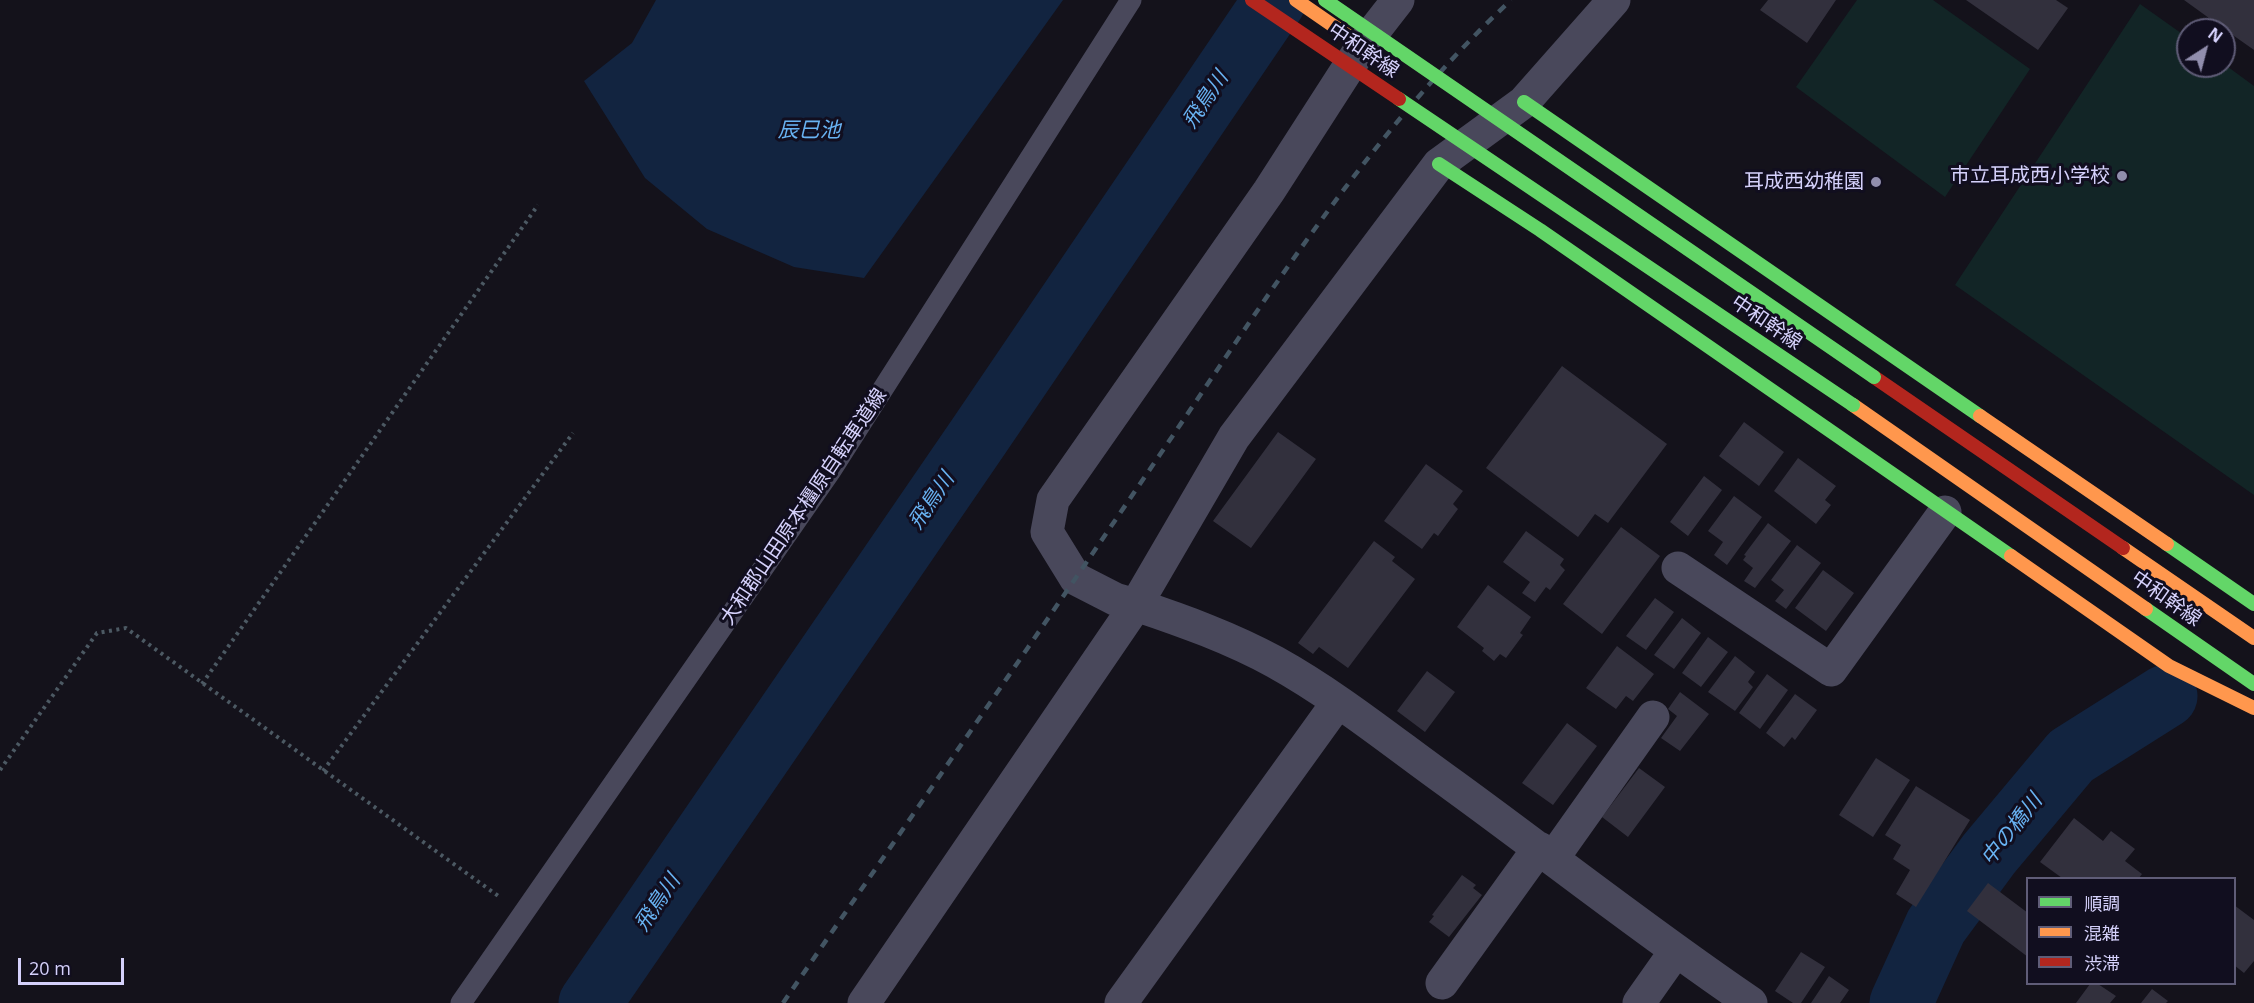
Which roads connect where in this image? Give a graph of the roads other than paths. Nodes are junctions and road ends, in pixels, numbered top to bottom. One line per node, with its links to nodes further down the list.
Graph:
1 (1131, 0): 22 (lane, 大和郡山田原本橿原自転車道線)
2 (1252, 0): 15 (main road, 中和幹線, bridge)
3 (1296, 0): 7 (main road)
4 (1325, 0): 14 (main road, 中和幹線, bridge)
5 (1398, 0): 7 (street)
6 (1614, 0): 8 (street)
7 (1363, 45): 13 (street)
8 (1524, 102): 9 (street); 12 (main road)
9 (1438, 164): 10 (main road); 13 (street)
10 (1945, 512): 11 (street); 17 (main road)
11 (1678, 568)
12 (2254, 604)
13 (1136, 605): 16 (street); 23 (street)
14 (2254, 638)
15 (2254, 684)
16 (1338, 702): 19 (street); 24 (street)
17 (2254, 708)
18 (1653, 717): 19 (street)
19 (1546, 853): 20 (street); 21 (street)
20 (1675, 952): 25 (street); 26 (street)
21 (1442, 983)
22 (461, 1003)
23 (864, 1003)
24 (1121, 1003)
25 (1639, 1003)
26 (1751, 1003)

